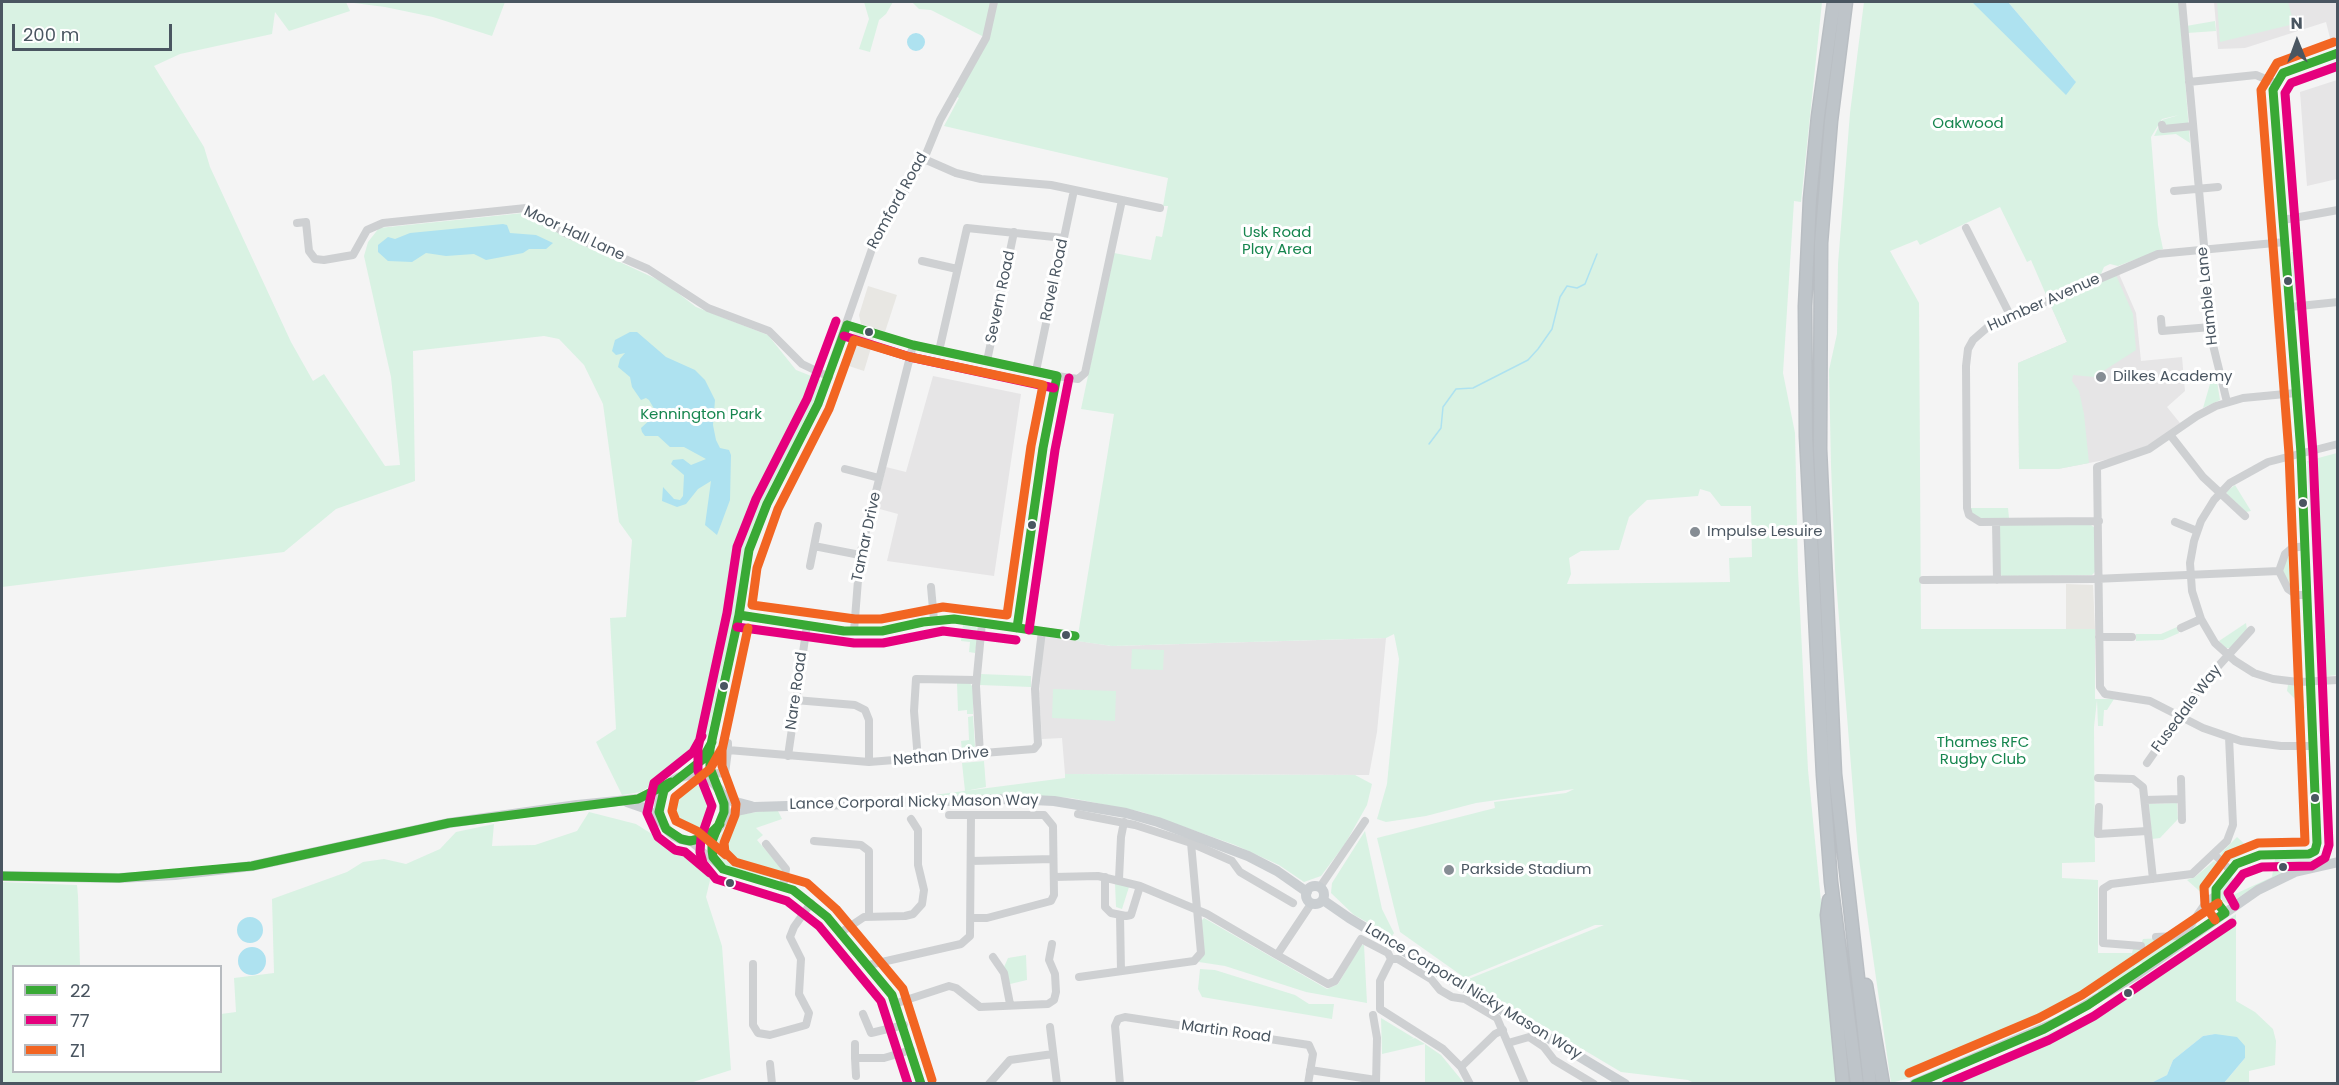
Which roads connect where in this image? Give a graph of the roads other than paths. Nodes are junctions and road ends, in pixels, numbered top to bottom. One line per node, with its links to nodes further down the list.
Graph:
1 (994, 2): 10 (street, Romford Road)
2 (1834, 2): 128 (highway)
3 (1846, 2): 78 (highway)
4 (2182, 2): 6 (street, Hamble Lane)
5 (2337, 53): 7 (street)
6 (2189, 82): 7 (street); 8 (street, Hamble Lane)
7 (2275, 82): 18 (street)
8 (2193, 126): 9 (street); 12 (street, Hamble Lane)
9 (2163, 129)
10 (924, 159): 13 (street); 31 (street, Romford Road)
11 (2218, 186): 12 (street)
12 (2198, 189): 14 (street); 24 (street, Hamble Lane)
13 (1074, 190): 15 (street); 22 (street, Ravel Road)
14 (2174, 190)
15 (1122, 200): 16 (street); 37 (street)
16 (1160, 208)
17 (2337, 210): 18 (street)
18 (2283, 220): 23 (street)
19 (297, 223): 38 (street, Moor Hall Lane)
20 (1966, 228): 29 (street)
21 (1014, 232): 22 (street); 26 (street); 35 (street, Severn Road)
22 (1064, 238): 36 (street, Ravel Road)
23 (2285, 242): 24 (street, Humber Avenue); 28 (street)
24 (2204, 249): 29 (street, Humber Avenue); 32 (street, Hamble Lane)
25 (922, 261): 26 (street)
26 (957, 269): 34 (street)
27 (2337, 302): 28 (street)
28 (2290, 307): 39 (street)
29 (2011, 317): 49 (street, Humber Avenue)
30 (2161, 319): 32 (street)
31 (847, 325): 33 (street); 38 (street, Romford Road)
32 (2211, 327): 40 (street, Hamble Lane)
33 (913, 345): 34 (street); 45 (street, Tamar Drive)
34 (939, 351): 35 (street)
35 (987, 362): 36 (street)
36 (1035, 371): 37 (street)
37 (1057, 376): 69 (street)
38 (829, 377): 64 (street, Romford Road)
39 (2296, 393): 40 (street); 43 (street)
40 (2227, 402): 41 (street)
41 (2171, 436): 46 (street); 48 (street)
42 (2337, 444): 43 (street)
43 (2301, 453): 46 (street); 54 (street)
44 (845, 469): 45 (street, Tamar Drive)
45 (879, 478): 55 (street, Tamar Drive)
46 (2220, 493): 47 (street); 52 (street)
47 (2245, 516)
48 (2099, 521): 49 (street, Humber Avenue); 59 (street)
49 (1996, 522): 61 (street)
50 (2175, 522): 52 (street)
51 (818, 526): 53 (street)
52 (2197, 531): 58 (street)
53 (814, 546): 55 (street); 56 (street)
54 (2305, 546): 57 (street); 63 (street)
55 (860, 555): 72 (street, Tamar Drive)
56 (810, 566)
57 (2279, 572): 58 (street); 63 (street)
58 (2190, 575): 59 (street); 65 (street)
59 (2098, 579): 61 (street); 76 (street)
60 (1923, 580): 61 (street)
61 (1997, 580)
62 (931, 587): 66 (street)
63 (2307, 595): 81 (street)
64 (739, 615): 68 (street); 86 (street, Romford Road)
65 (2201, 619): 70 (street); 77 (street)
66 (934, 620): 67 (street); 72 (street)
67 (982, 623): 69 (street); 79 (street)
68 (807, 625): 72 (street); 82 (street, Nare Road)
69 (1017, 628): 73 (street)
70 (2181, 628)
71 (2251, 630): 77 (street, Fusedale Way)
72 (854, 631)
73 (1041, 632): 74 (street); 87 (street, Nethan Drive)
74 (1075, 636)
75 (2132, 637): 76 (street)
76 (2099, 638): 83 (street)
77 (2227, 655): 81 (street); 83 (street, Fusedale Way)
78 (1830, 674): 159 (highway); 188 (highway)
79 (976, 680): 87 (street); 89 (street)
80 (2337, 680): 81 (street)
81 (2310, 682): 85 (street)
82 (795, 700): 88 (street, Nare Road); 90 (street)
83 (2180, 716): 84 (street); 91 (street, Fusedale Way)
84 (2229, 737): 85 (street); 117 (street)
85 (2313, 746): 122 (street)
86 (710, 748): 92 (street); 95 (street, Romford Road)
87 (980, 754): 89 (street, Nethan Drive)
88 (788, 756): 90 (street, Nethan Drive); 95 (street, Nethan Drive)
89 (918, 760): 90 (street, Nethan Drive)
90 (869, 762)
91 (2147, 763)
92 (681, 777): 95 (main road); 96 (main road)
93 (2097, 778): 97 (street)
94 (2181, 779): 98 (street)
95 (717, 783): 100 (main road, Lance Corporal Nicky Mason Way); 106 (main road)
96 (668, 785): 99 (main road); 110 (main road)
97 (2145, 800): 98 (street); 112 (street)
98 (2181, 800): 107 (street)
99 (624, 801): 110 (main road); 123 (main road)
100 (754, 807): 106 (main road, Lance Corporal Nicky Mason Way); 132 (main road, Lance Corporal Nicky Mason Way)
101 (2099, 807): 112 (street)
102 (1078, 814): 109 (street)
103 (948, 815): 104 (street)
104 (971, 815): 119 (street); 120 (street)
105 (911, 819): 141 (street)
106 (723, 820): 111 (main road)
107 (2182, 820)
108 (1365, 821): 131 (street)
109 (1124, 822): 115 (street); 126 (street)
110 (662, 823): 113 (main road)
111 (716, 831): 113 (main road); 118 (street)
112 (2147, 831): 127 (street)
113 (690, 841): 118 (street)
114 (814, 841): 141 (street)
115 (1191, 843): 136 (street); 138 (street)
116 (766, 844): 130 (street)
117 (2214, 854): 122 (street); 127 (street)
118 (713, 858): 130 (street)
119 (1053, 860): 120 (street); 124 (street)
120 (971, 861): 142 (street)
121 (2337, 862): 139 (main road)
122 (2230, 870): 133 (street)
123 (2, 876)
124 (1054, 877): 125 (street); 142 (street)
125 (1105, 877): 126 (street); 140 (street)
126 (1119, 879): 129 (street)
127 (2154, 879): 146 (street)
128 (1832, 882): 150 (highway); 183 (highway)
129 (1140, 886): 138 (street); 140 (street)
130 (783, 887): 135 (street)
131 (1320, 887): 132 (main road); 134 (main road)
132 (1307, 891): 137 (main road)
133 (2215, 896): 139 (street); 144 (street)
134 (1323, 900): 137 (main road); 182 (main road, Lance Corporal Nicky Mason Way)
135 (811, 903): 143 (street); 151 (street)
136 (1293, 903)
137 (1311, 904): 147 (street)
138 (1196, 909): 147 (street); 153 (street)
139 (2225, 913): 189 (main road)
140 (1120, 915): 153 (street)
141 (869, 916): 143 (street)
142 (971, 918): 152 (street)
143 (840, 933): 152 (street)
144 (2156, 938)
145 (1052, 944): 156 (street)
146 (2141, 946)
147 (1277, 955): 149 (street)
148 (993, 957): 156 (street)
149 (1391, 958): 162 (street); 169 (street)
150 (1841, 960): 184 (highway); 185 (highway)
151 (753, 964)
152 (868, 965): 155 (street)
153 (1121, 971): 154 (street)
154 (1079, 977)
155 (897, 1003): 156 (street); 160 (street)
156 (1010, 1004)
157 (863, 1014): 160 (street)
158 (1372, 1015): 173 (street)
159 (1863, 1023): 186 (highway); 187 (highway)
160 (904, 1025): 165 (street)
161 (1050, 1028): 166 (street)
162 (1503, 1030): 163 (street); 169 (street)
163 (1508, 1043): 180 (street); 181 (street)
164 (855, 1044): 167 (street)
165 (910, 1050): 167 (street); 175 (street)
166 (1053, 1054): 172 (street); 176 (street)
167 (855, 1058): 171 (street)
168 (770, 1064): 174 (street)
169 (1461, 1067): 179 (street)
170 (1310, 1070): 173 (street); 177 (street, Martin Road); 178 (street)
171 (855, 1076)
172 (993, 1082)
173 (1376, 1082)
174 (772, 1083)
175 (921, 1083)
176 (1057, 1083)
177 (1120, 1083)
178 (1308, 1083)
179 (1470, 1083)
180 (1525, 1083)
181 (1594, 1083)
182 (1624, 1083)
183 (1844, 1083)
184 (1849, 1083)
185 (1857, 1083)
186 (1870, 1083)
187 (1878, 1083)
188 (1883, 1083)
189 (1914, 1083)

